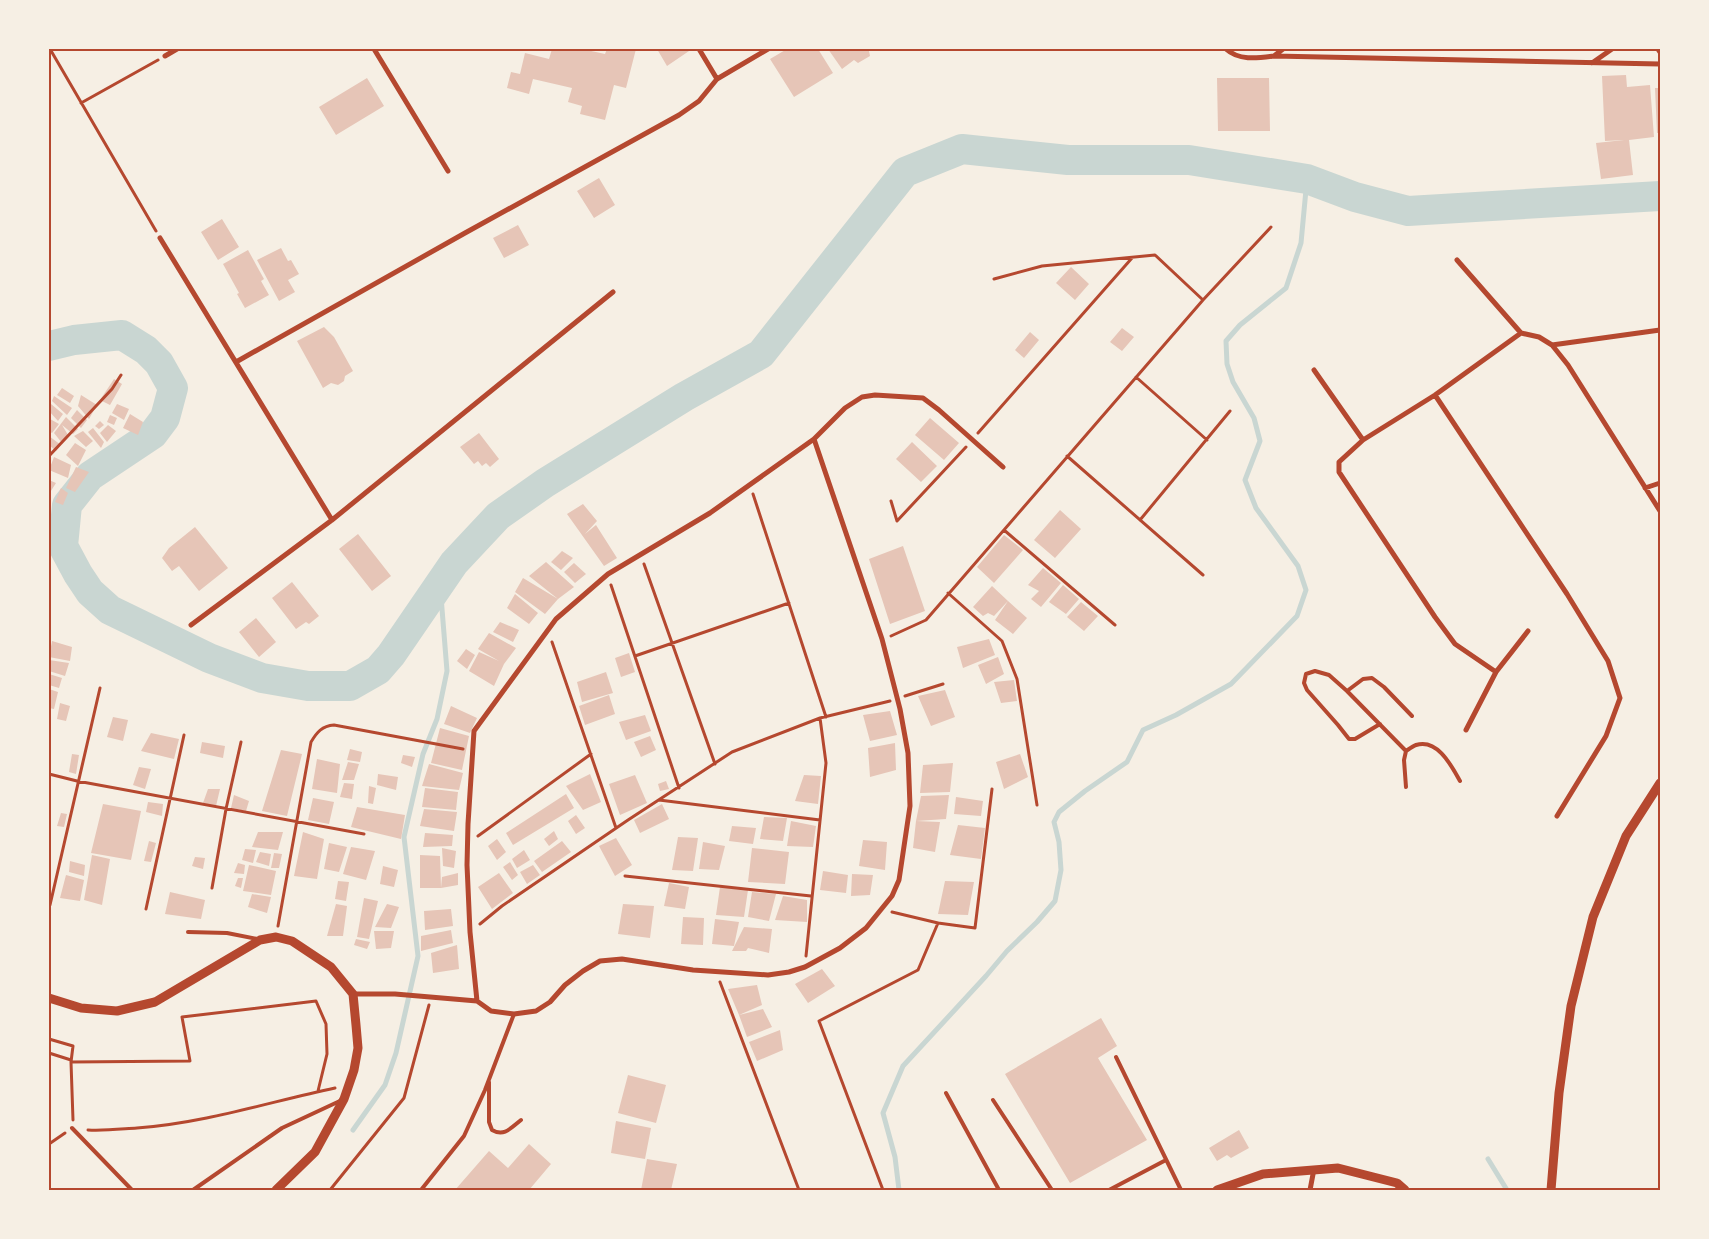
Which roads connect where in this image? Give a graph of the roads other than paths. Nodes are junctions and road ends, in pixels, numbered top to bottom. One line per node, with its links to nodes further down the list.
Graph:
1 (176, 49): 10 (street)
2 (374, 49): 15 (street)
3 (699, 49): 14 (street)
4 (768, 49): 14 (street)
5 (1226, 49): 11 (street)
6 (1283, 49): 11 (street)
7 (1612, 49): 12 (street)
8 (1658, 49): 9 (street)
9 (1660, 52)
10 (165, 56)
11 (1274, 56): 12 (street)
12 (1591, 63): 13 (street)
13 (1660, 64)
14 (717, 79): 22 (street)
15 (448, 171)
16 (160, 238): 22 (street)
17 (1457, 260): 20 (street)
18 (613, 292): 31 (street)
19 (1660, 330): 21 (street)
20 (1520, 333): 21 (street); 24 (street)
21 (1552, 345): 29 (street)
22 (236, 362): 31 (street)
23 (1314, 370): 26 (street)
24 (1435, 395): 26 (street); 43 (street)
25 (814, 440): 27 (street); 48 (street); 49 (street)
26 (1362, 440): 34 (street)
27 (1003, 467)
28 (1660, 483): 29 (street)
29 (1645, 488): 30 (street)
30 (1660, 512)
31 (332, 520): 32 (street)
32 (190, 625)
33 (1528, 632): 34 (street)
34 (1496, 672): 38 (street)
35 (1347, 691): 36 (lane); 37 (lane); 37 (lane)
36 (1412, 716)
37 (1380, 724): 39 (lane)
38 (1466, 730)
39 (1406, 751): 40 (lane); 42 (lane)
40 (1460, 781)
41 (1660, 783): 71 (street)
42 (1406, 787)
43 (1557, 816)
44 (188, 932): 45 (lane)
45 (260, 940): 46 (street); 47 (street)
46 (353, 994): 48 (street); 53 (street)
47 (49, 998)
48 (478, 1001): 49 (street)
49 (514, 1014): 51 (lane)
50 (1116, 1057): 57 (lane)
51 (489, 1080): 55 (lane); 63 (lane)
52 (946, 1093): 64 (lane)
53 (344, 1099): 61 (lane); 62 (street)
54 (993, 1100): 65 (lane)
55 (521, 1120)
56 (72, 1128): 60 (lane)
57 (1166, 1160): 66 (lane); 67 (lane)
58 (1314, 1169): 59 (street); 68 (street); 69 (street)
59 (1396, 1187): 70 (street)
60 (132, 1190)
61 (193, 1190)
62 (276, 1190)
63 (420, 1190)
64 (999, 1190)
65 (1052, 1190)
66 (1109, 1190)
67 (1181, 1190)
68 (1219, 1190)
69 (1310, 1190)
70 (1406, 1190)
71 (1551, 1190)

